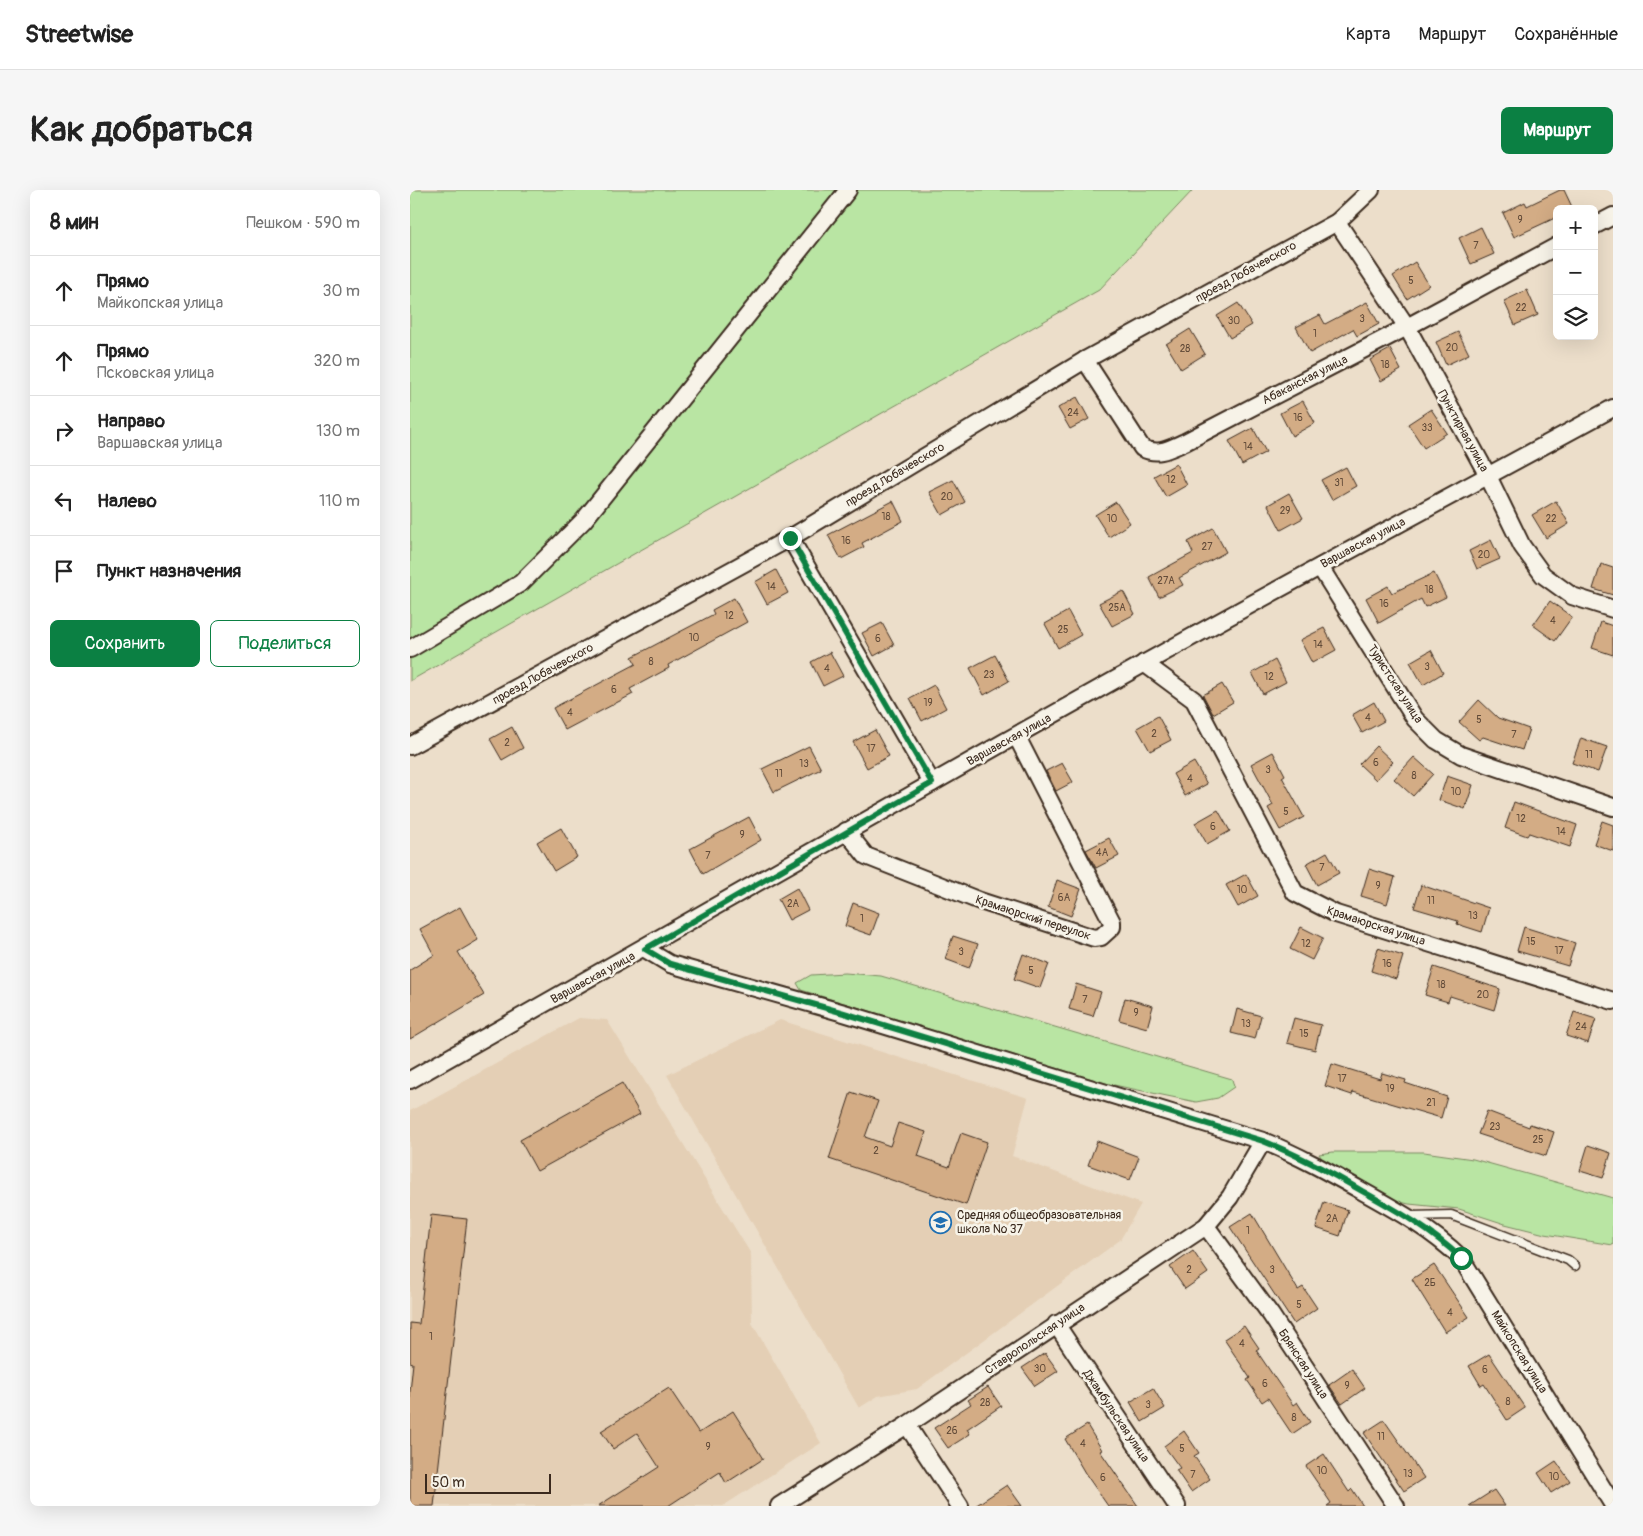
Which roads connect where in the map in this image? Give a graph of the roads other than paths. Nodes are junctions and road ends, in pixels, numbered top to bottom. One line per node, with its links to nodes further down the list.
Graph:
1 (848, 190): 14 (street)
2 (1372, 190): 4 (street, проезд Лобачевского)
3 (1613, 216): 5 (street)
4 (1337, 222): 7 (street, Пунктирная улица); 8 (street, проезд Лобачевского)
5 (1598, 224)
6 (1553, 248): 7 (street, Абаканская улица)
7 (1407, 327): 8 (street, Абаканская улица); 10 (street, Пунктирная улица)
8 (1085, 360): 11 (street, проезд Лобачевского)
9 (1613, 408): 10 (street, Варшавская улица)
10 (1488, 476): 12 (street, Варшавская улица); 13 (street, Пунктирная улица)
11 (790, 538): 17 (street, проезд Лобачевского); 18 (street)
12 (1320, 566): 15 (street, Варшавская улица); 19 (street, Туристская улица)
13 (1613, 609)
14 (410, 649)
15 (1144, 663): 16 (street, Варшавская улица); 22 (street, Крамаюрская улица)
16 (1017, 737): 18 (street, Варшавская улица); 20 (street, Крамаюрский переулок)
17 (410, 746)
18 (932, 783): 20 (street, Варшавская улица)
19 (1613, 807)
20 (846, 831): 21 (street, Варшавская улица)
21 (645, 949): 23 (street, Варшавская улица); 24 (street, Майкопская улица)
22 (1613, 1001)
23 (410, 1080)
24 (1263, 1141): 25 (street, Майкопская улица); 26 (street, Ставропольская улица)
25 (1407, 1216): 27 (lane); 30 (street, Майкопская улица)
26 (1206, 1226): 28 (street, Ставропольская улица); 34 (street, Брянская улица)
27 (1575, 1266)
28 (1056, 1324): 29 (street, Ставропольская улица); 33 (street, Джамбульская улица)
29 (907, 1425): 31 (street, Ставропольская улица); 32 (street)
30 (1608, 1501)
31 (779, 1506)
32 (960, 1506)
33 (1177, 1506)
34 (1396, 1506)

